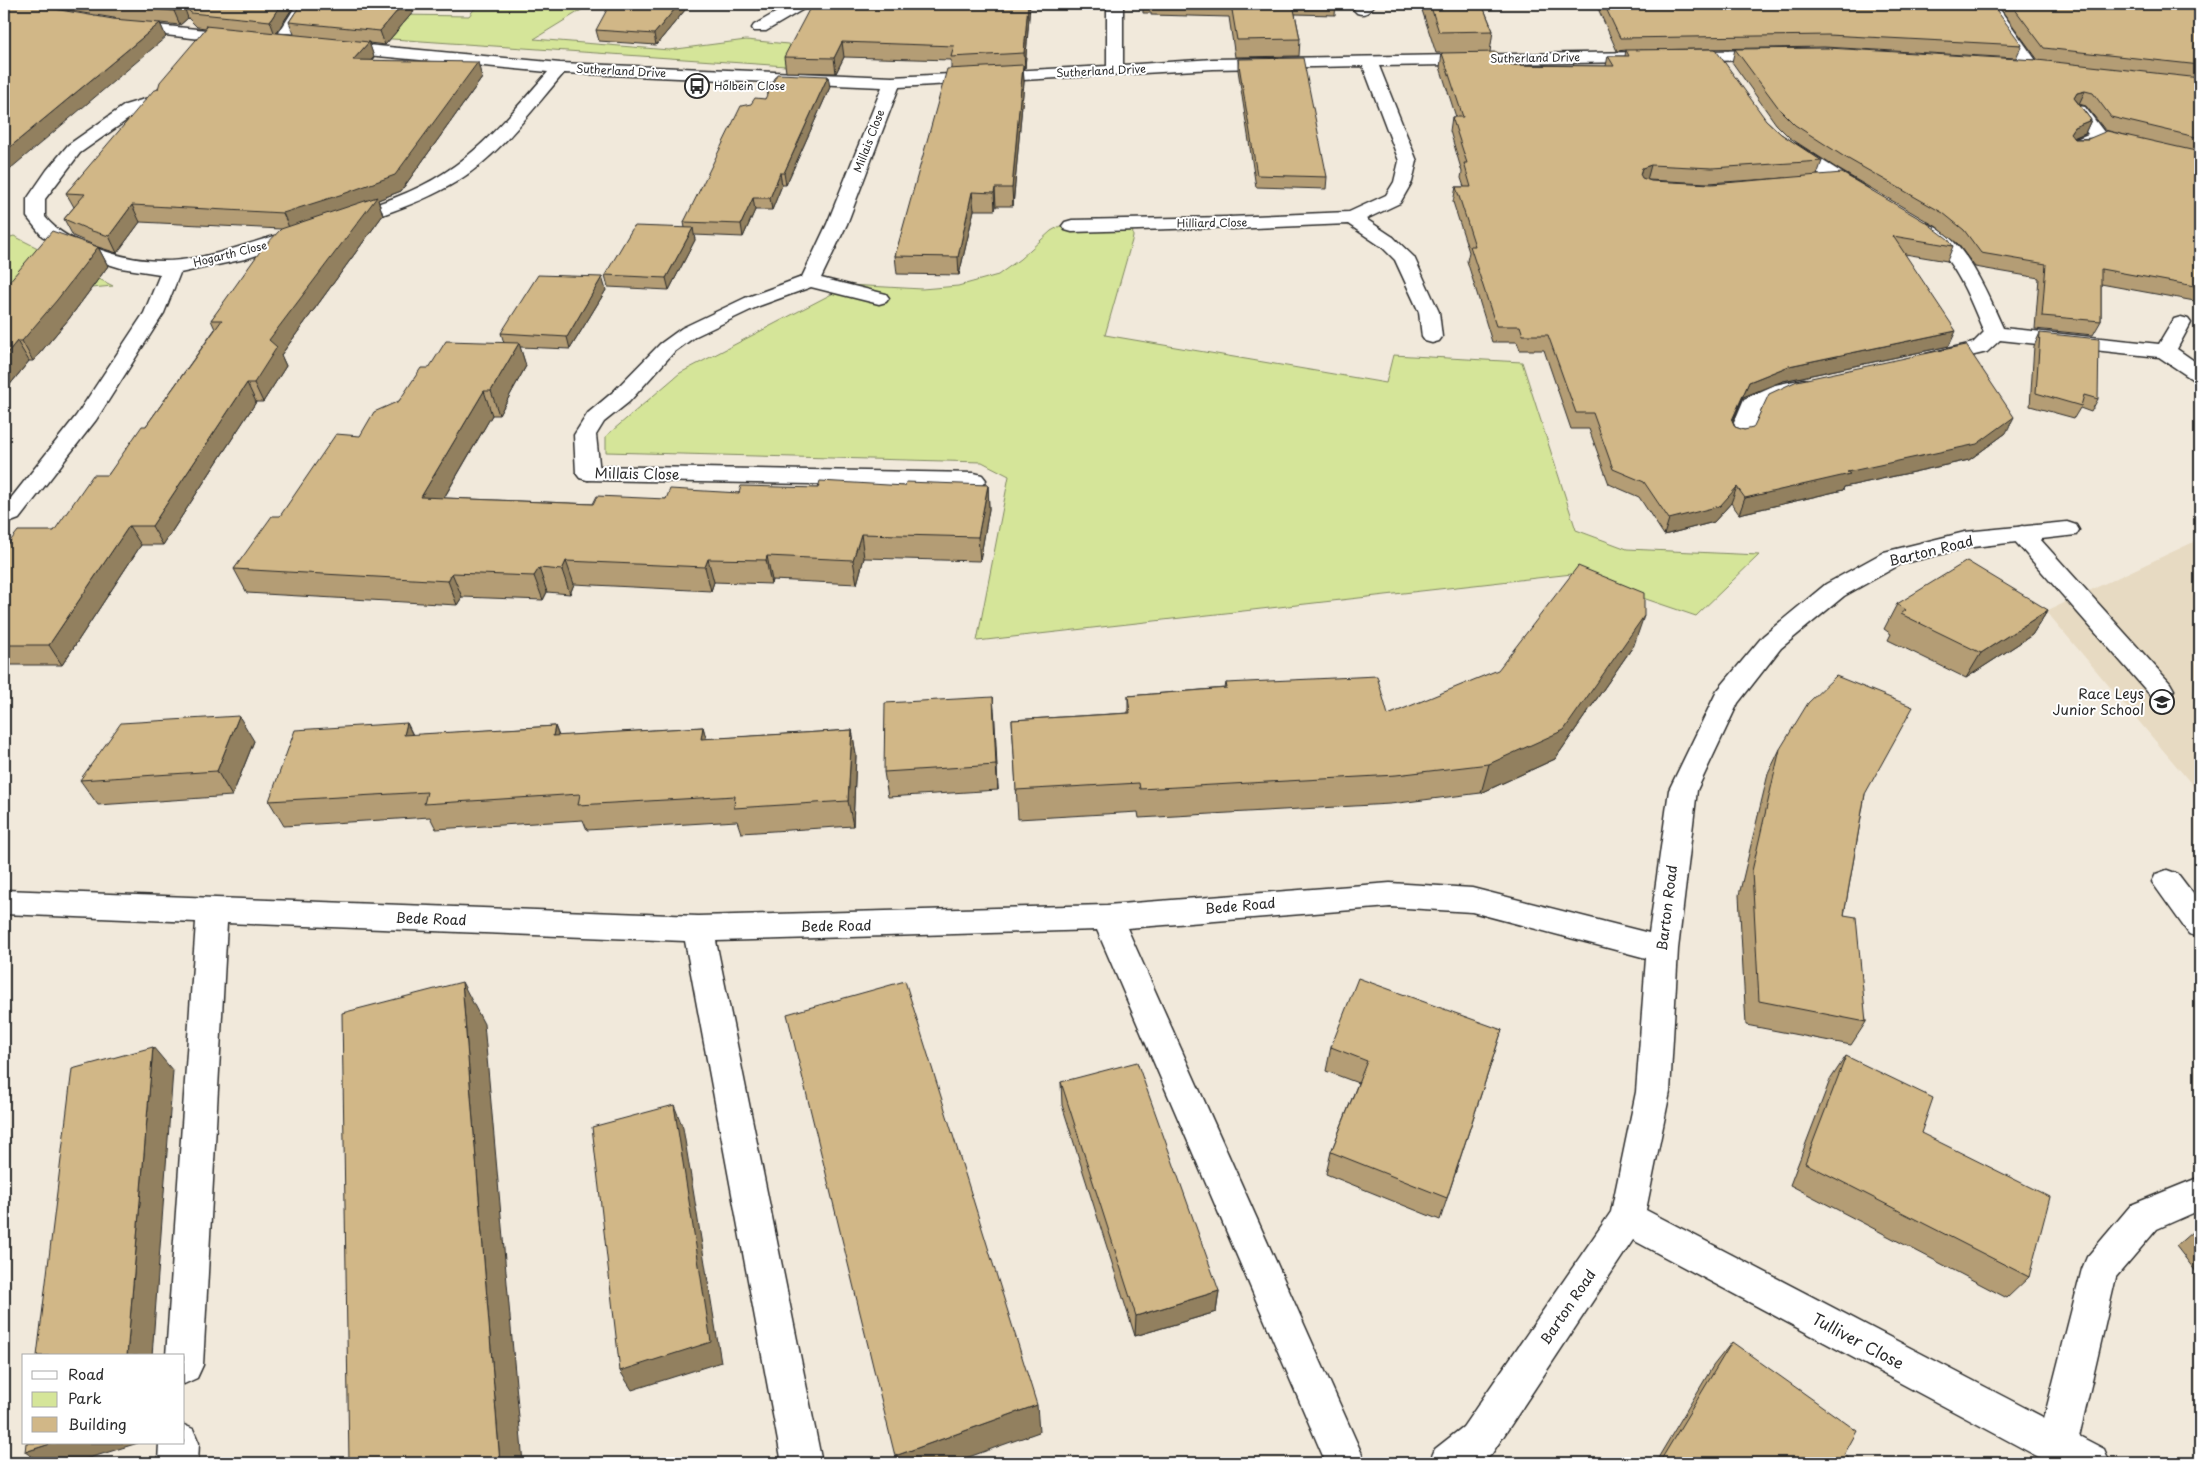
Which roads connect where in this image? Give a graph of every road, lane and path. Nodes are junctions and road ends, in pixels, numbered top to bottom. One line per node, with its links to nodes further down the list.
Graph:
1 (305, 4): 7 (street)
2 (802, 4): 6 (street)
3 (1116, 4): 17 (street)
4 (1988, 4): 14 (street)
5 (110, 24): 7 (street)
6 (760, 28)
7 (281, 42): 8 (street)
8 (300, 44)
9 (319, 46): 15 (street, Sutherland Drive)
10 (1716, 55): 11 (street, Sutherland Drive); 12 (street, Sutherland Drive); 18 (street)
11 (1785, 55)
12 (1370, 61): 17 (street, Sutherland Drive); 29 (street, Hilliard Close)
13 (2012, 65): 14 (street)
14 (2032, 66): 16 (street)
15 (560, 68): 19 (street, Sutherland Drive); 32 (street, Hogarth Close)
16 (2052, 68)
17 (1115, 71): 19 (street, Sutherland Drive)
18 (1732, 77)
19 (892, 82): 33 (street, Millais Close)
20 (158, 100): 32 (street, Hogarth Close)
21 (2080, 111): 23 (street)
22 (1774, 134): 26 (street)
23 (2098, 136): 24 (street); 25 (street)
24 (2116, 140)
25 (2075, 146)
26 (1842, 181): 27 (street); 28 (street)
27 (1813, 183)
28 (1874, 200)
29 (1352, 218): 31 (street, Hilliard Close); 37 (street)
30 (1906, 219): 36 (street)
31 (1072, 226)
32 (172, 268): 44 (street)
33 (810, 281): 34 (street); 43 (street, Millais Close)
34 (879, 298)
35 (2182, 323): 38 (street)
36 (1995, 332): 38 (street); 39 (street)
37 (1432, 337)
38 (2165, 350): 40 (street)
39 (1920, 361)
40 (2200, 374)
41 (1820, 382): 42 (street)
42 (1739, 437)
43 (974, 480)
44 (11, 514)
45 (2067, 530): 46 (street, Barton Road)
46 (2022, 534): 47 (street); 54 (street, Barton Road)
47 (2162, 690)
48 (2167, 882): 52 (street)
49 (4, 902): 50 (street, Bede Road)
50 (212, 911): 53 (street, Bede Road); 57 (street)
51 (1107, 916): 53 (street, Bede Road); 54 (street, Bede Road); 62 (street)
52 (2200, 925)
53 (698, 929): 61 (street)
54 (1662, 949): 56 (street, Barton Road)
55 (2200, 1194): 59 (street)
56 (1627, 1218): 59 (street, Tulliver Close); 63 (street, Barton Road)
57 (185, 1354)
58 (179, 1444): 60 (street)
59 (2057, 1446): 64 (street, Tulliver Close)
60 (178, 1463)
61 (802, 1463)
62 (1346, 1463)
63 (1449, 1463)
64 (2090, 1463)

